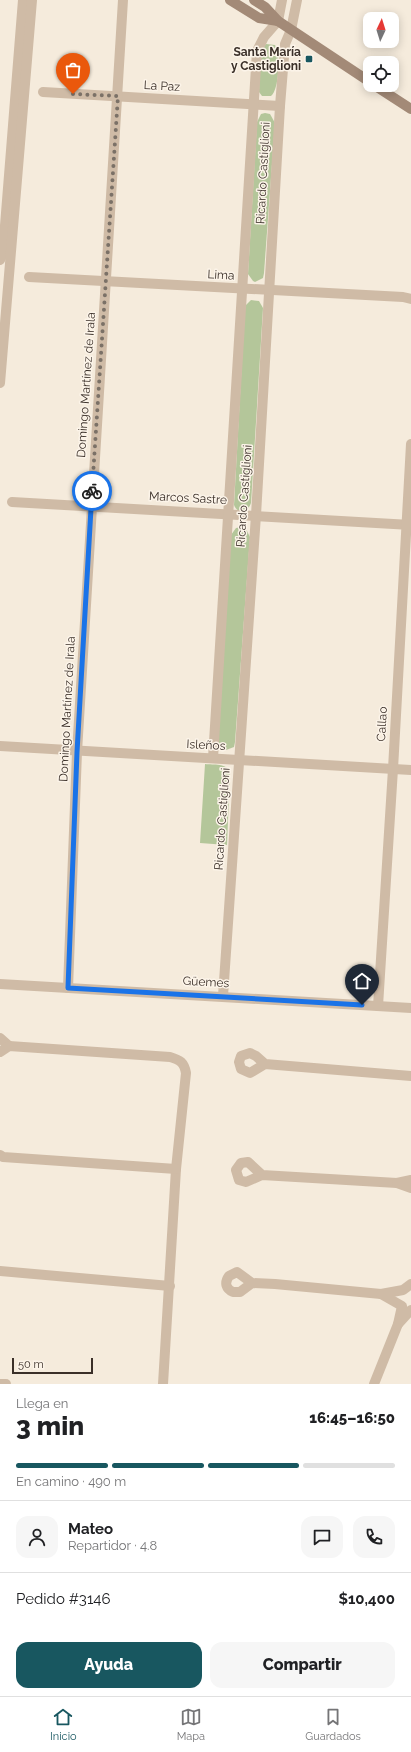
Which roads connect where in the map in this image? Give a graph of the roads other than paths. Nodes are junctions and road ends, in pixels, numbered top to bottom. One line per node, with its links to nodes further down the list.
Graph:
1 (22, 0): 17 (street)
2 (32, 0): 18 (street)
3 (123, 0): 13 (street, Domingo Martínez de Irala)
4 (230, 0): 8 (main road)
5 (254, 0): 8 (main road)
6 (282, 0): 8 (street)
7 (297, 0): 9 (street, Ricardo Castiglioni)
8 (278, 21): 9 (main road); 14 (street, Ricardo Castiglioni)
9 (291, 30): 10 (main road); 15 (street, Ricardo Castiglioni)
10 (363, 77)
11 (43, 92): 13 (street, La Paz)
12 (385, 92): 16 (main road)
13 (118, 96): 14 (street, La Paz); 20 (street, Domingo Martínez de Irala)
14 (254, 104): 15 (street, La Paz); 21 (street, Ricardo Castiglioni)
15 (280, 106): 22 (street, Ricardo Castiglioni)
16 (411, 109)
17 (2, 241): 18 (street)
18 (4, 257): 24 (street)
19 (29, 277): 20 (street, Lima)
20 (105, 282): 21 (street, Lima); 28 (street, Domingo Martínez de Irala)
21 (243, 289): 22 (street, Lima); 29 (street, Ricardo Castiglioni)
22 (270, 290): 23 (street, Lima); 30 (street, Ricardo Castiglioni)
23 (411, 299)
24 (1, 368): 25 (street)
25 (0, 383)
26 (411, 444): 31 (street, Callao)
27 (12, 502): 28 (street, Marcos Sastre)
28 (91, 506): 29 (street, Marcos Sastre); 33 (street, Domingo Martínez de Irala)
29 (227, 513): 30 (street, Marcos Sastre); 34 (street, Ricardo Castiglioni)
30 (256, 515): 31 (street, Marcos Sastre); 35 (street, Ricardo Castiglioni)
31 (409, 524): 36 (street, Callao)
32 (0, 746): 33 (street, Isleños)
33 (77, 752): 34 (street, Isleños); 39 (street, Domingo Martínez de Irala)
34 (213, 758): 35 (street, Isleños)
35 (239, 759): 36 (street, Isleños); 40 (street, Ricardo Castiglioni)
36 (393, 769): 37 (street, Isleños); 41 (street, Callao)
37 (411, 770)
38 (0, 984): 39 (street, Güemes)
39 (68, 988): 40 (street, Güemes)
40 (223, 996): 41 (street, Güemes)
41 (378, 1006): 42 (street, Güemes)
42 (411, 1008)
43 (0, 1038): 44 (street)
44 (9, 1046): 45 (street); 49 (street)
45 (0, 1052)
46 (265, 1064): 47 (street)
47 (409, 1077)
48 (1, 1157): 49 (street)
49 (176, 1169): 56 (street)
50 (262, 1175): 52 (street)
51 (411, 1180): 52 (street)
52 (396, 1183): 53 (street)
53 (411, 1188)
54 (0, 1271): 56 (street)
55 (252, 1284): 58 (street)
56 (170, 1286): 62 (street)
57 (408, 1287): 58 (street); 59 (street)
58 (382, 1294): 59 (street)
59 (408, 1308): 63 (street)
60 (0, 1384): 61 (street)
61 (6, 1384)
62 (162, 1384)
63 (374, 1384)

